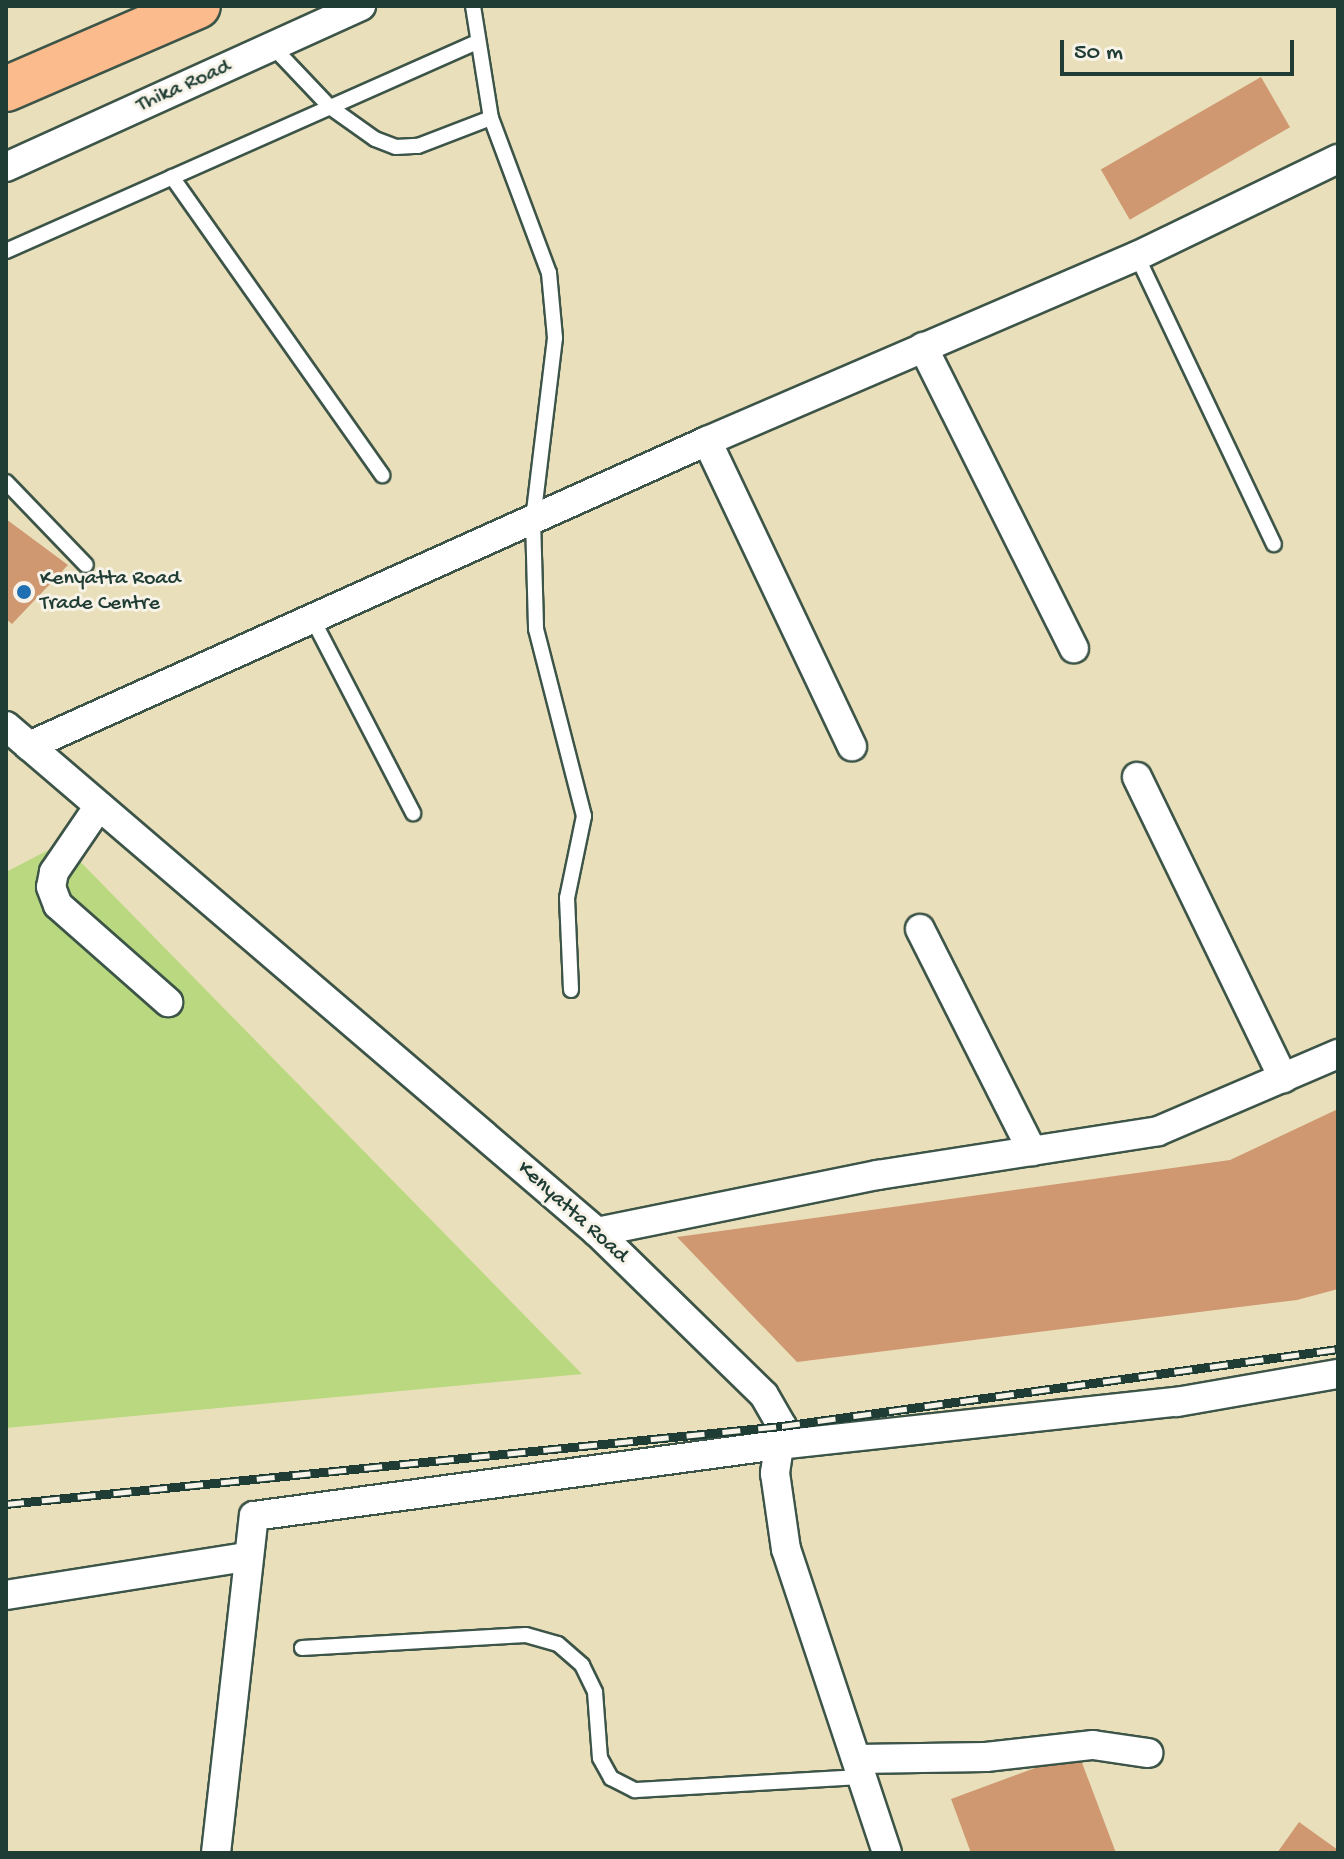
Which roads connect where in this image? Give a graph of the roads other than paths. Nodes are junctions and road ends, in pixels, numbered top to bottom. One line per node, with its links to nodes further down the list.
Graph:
1 (198, 6): 6 (highway)
2 (361, 6): 5 (street, Thika Road)
3 (473, 6): 4 (lane)
4 (477, 42): 7 (lane); 8 (lane)
5 (273, 47): 7 (lane); 10 (street, Thika Road)
6 (6, 89)
7 (330, 107): 8 (lane); 11 (lane)
8 (491, 118): 18 (lane)
9 (1338, 159): 13 (street)
10 (6, 167)
11 (172, 177): 12 (lane); 16 (lane)
12 (6, 251)
13 (1137, 256): 14 (street); 19 (lane)
14 (923, 347): 15 (street); 22 (street)
15 (707, 441): 18 (street); 25 (street)
16 (382, 475)
17 (6, 482): 20 (lane)
18 (533, 519): 21 (street); 30 (lane)
19 (1274, 544)
20 (86, 565)
21 (312, 618): 24 (street); 28 (lane)
22 (1074, 648)
23 (6, 726): 24 (street, Kenyatta Road)
24 (29, 746): 27 (street, Kenyatta Road)
25 (852, 746)
26 (1137, 777): 33 (street)
27 (99, 806): 31 (street); 35 (street, Kenyatta Road)
28 (413, 813)
29 (920, 929): 34 (street)
30 (571, 990)
31 (168, 1002)
32 (1338, 1054): 33 (street)
33 (1283, 1078): 34 (street)
34 (1032, 1151): 35 (street)
35 (597, 1232): 37 (street, Kenyatta Road)
36 (1338, 1374): 37 (street)
37 (778, 1445): 38 (street); 42 (street, Kenyatta Road)
38 (246, 1557): 39 (street); 43 (street)
39 (6, 1595)
40 (302, 1648): 42 (lane)
41 (1148, 1753): 42 (street)
42 (860, 1768): 44 (street, Kenyatta Road)
43 (216, 1853)
44 (887, 1853)

